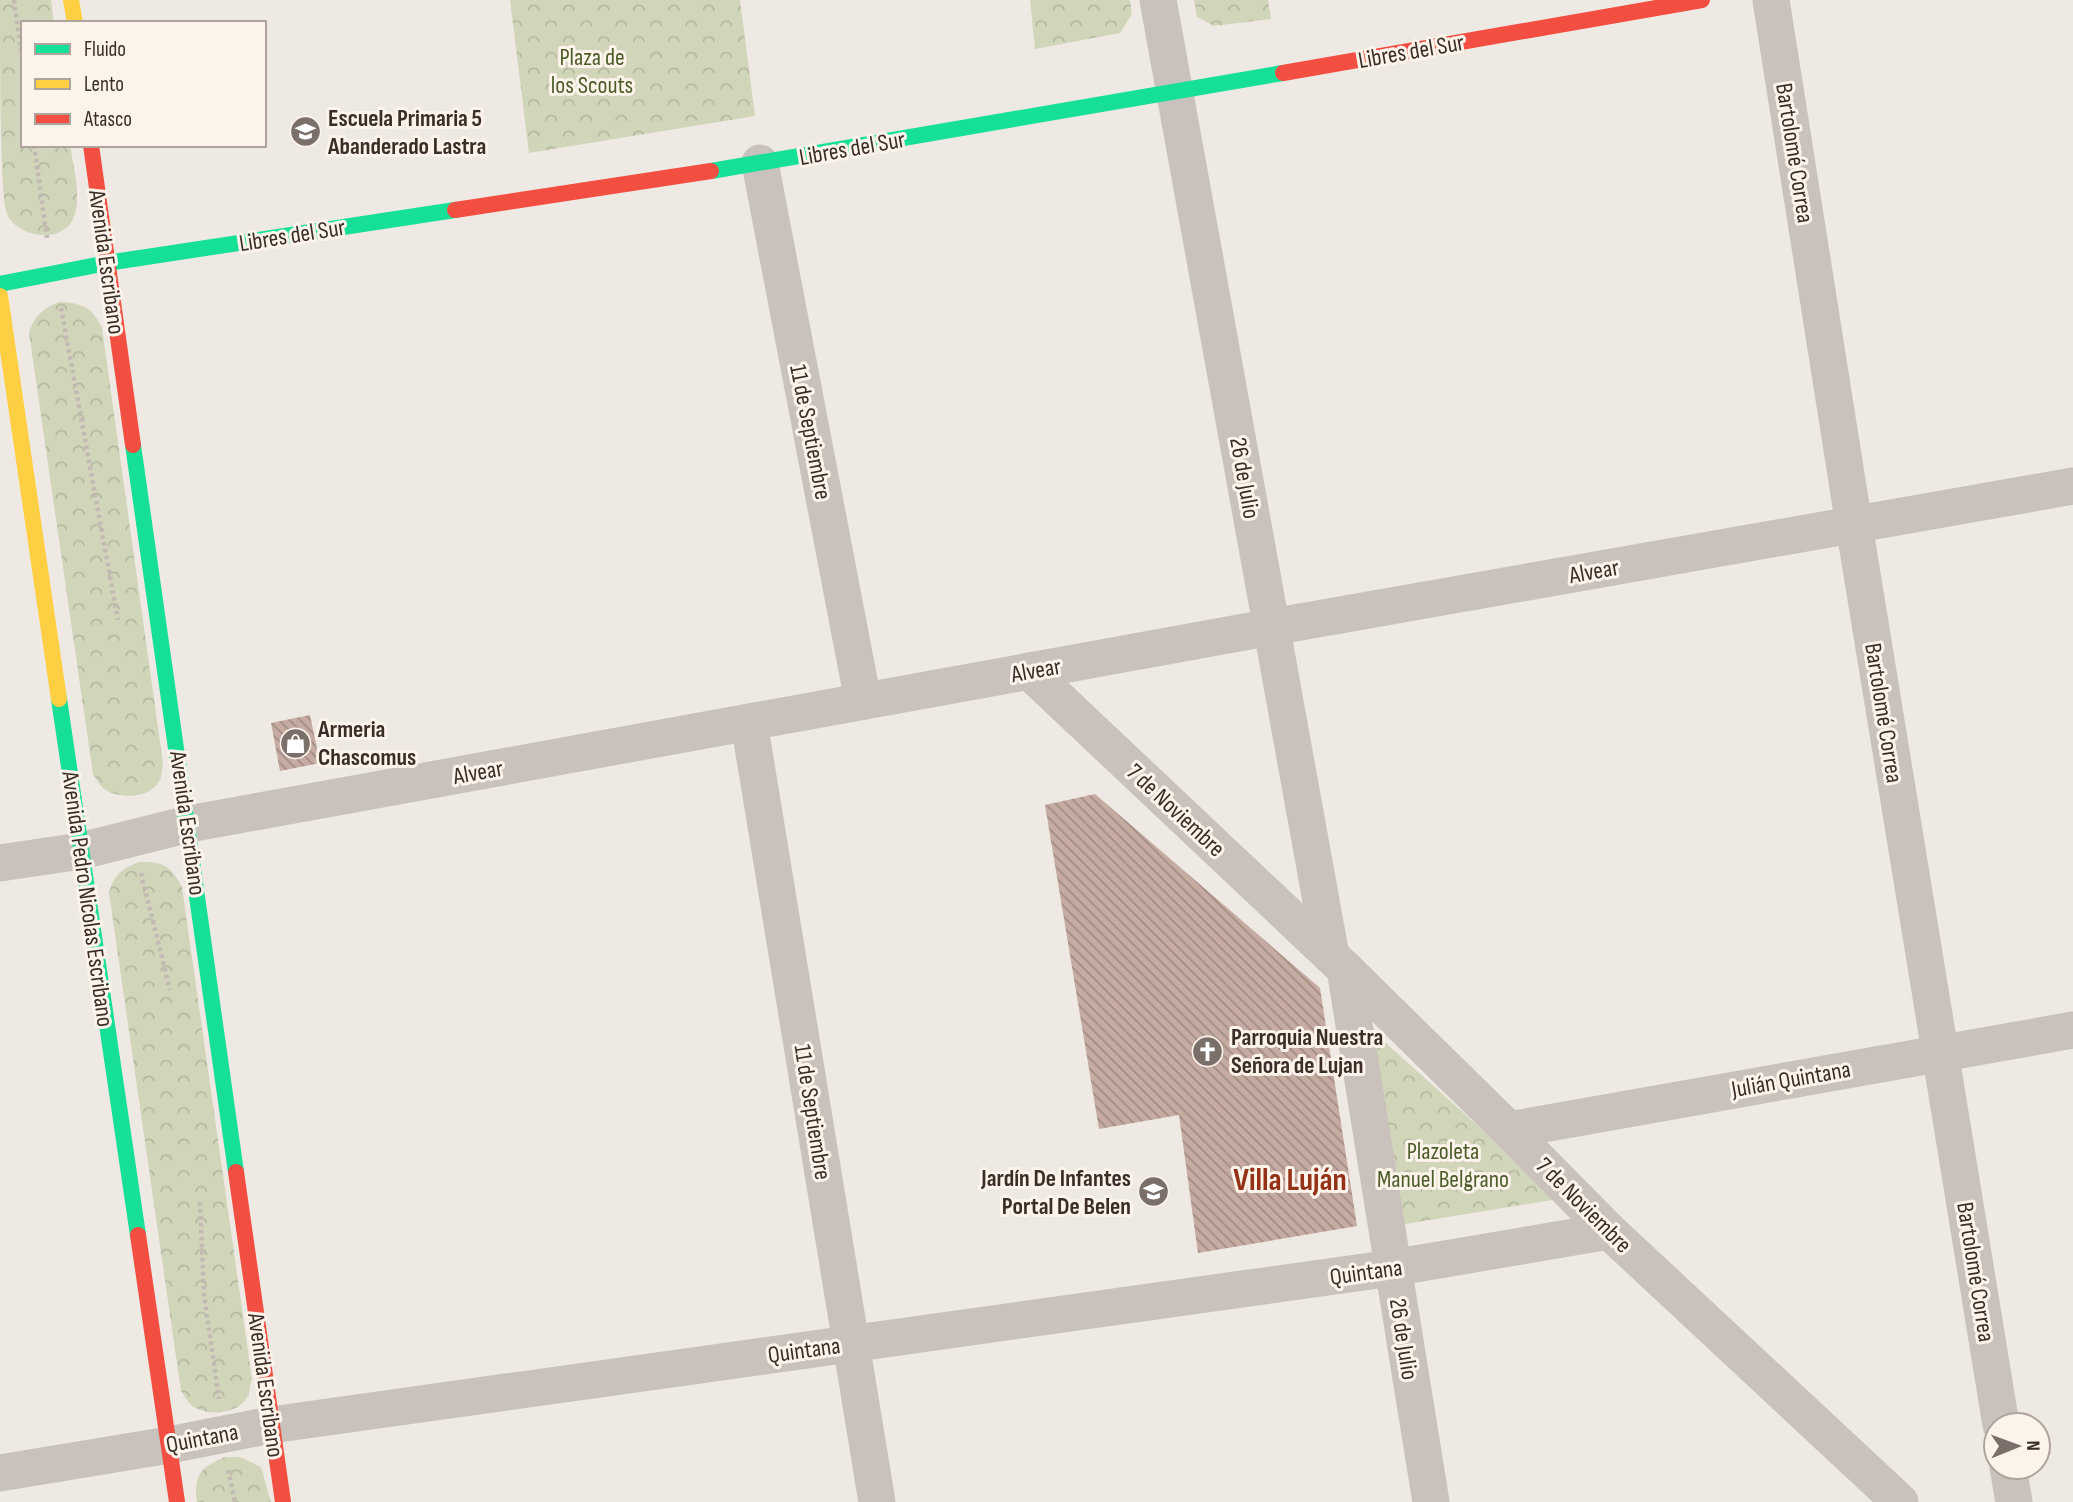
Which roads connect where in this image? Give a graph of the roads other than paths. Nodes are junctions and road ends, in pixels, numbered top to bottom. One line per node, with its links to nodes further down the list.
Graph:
1 (71, 0): 5 (main road)
2 (1158, 0): 6 (street, 26 de Julio)
3 (1702, 0): 6 (main road, Libres del Sur)
4 (1771, 0): 13 (street, Bartolomé Correa)
5 (75, 21)
6 (1174, 93): 8 (main road, Libres del Sur); 14 (street, 26 de Julio)
7 (91, 147): 9 (main road, Avenida Escribano)
8 (760, 163): 9 (main road, Libres del Sur); 16 (street, 11 de Septiembre)
9 (107, 263): 10 (main road, Libres del Sur); 18 (main road, Avenida Escribano)
10 (0, 284)
11 (0, 296): 19 (main road, Avenida Pedro Nicolas Escribano)
12 (2073, 486): 13 (street, Alvear)
13 (1854, 525): 14 (street, Alvear); 23 (street, Bartolomé Correa)
14 (1272, 626): 15 (street, Alvear); 21 (street, 26 de Julio)
15 (1029, 671): 16 (street, Alvear); 21 (street, 7 de Noviembre)
16 (863, 701): 17 (street, Alvear)
17 (749, 722): 18 (street, Alvear); 27 (street, 11 de Septiembre)
18 (189, 824): 19 (street, Alvear); 29 (main road, Avenida Escribano)
19 (81, 851): 20 (street, Alvear); 30 (main road, Avenida Pedro Nicolas Escribano)
20 (0, 863)
21 (1338, 963): 24 (street, 7 de Noviembre); 26 (street, 26 de Julio)
22 (2073, 1030): 23 (street, Julián Quintana)
23 (1939, 1053): 24 (street, Julián Quintana); 28 (street, Bartolomé Correa)
24 (1509, 1130): 25 (street, 7 de Noviembre)
25 (1609, 1231): 26 (street, Quintana); 37 (street, 7 de Noviembre)
26 (1392, 1268): 27 (street, Quintana); 36 (street, 26 de Julio)
27 (852, 1343): 29 (street, Quintana); 35 (street, 11 de Septiembre)
28 (1999, 1411)
29 (271, 1425): 30 (street, Quintana); 34 (main road, Avenida Escribano)
30 (169, 1445): 31 (street, Quintana); 33 (main road, Avenida Pedro Nicolas Escribano)
31 (0, 1473)
32 (2010, 1481): 38 (street)
33 (177, 1502)
34 (283, 1502)
35 (877, 1502)
36 (1431, 1502)
37 (1900, 1502)
38 (2014, 1502)

